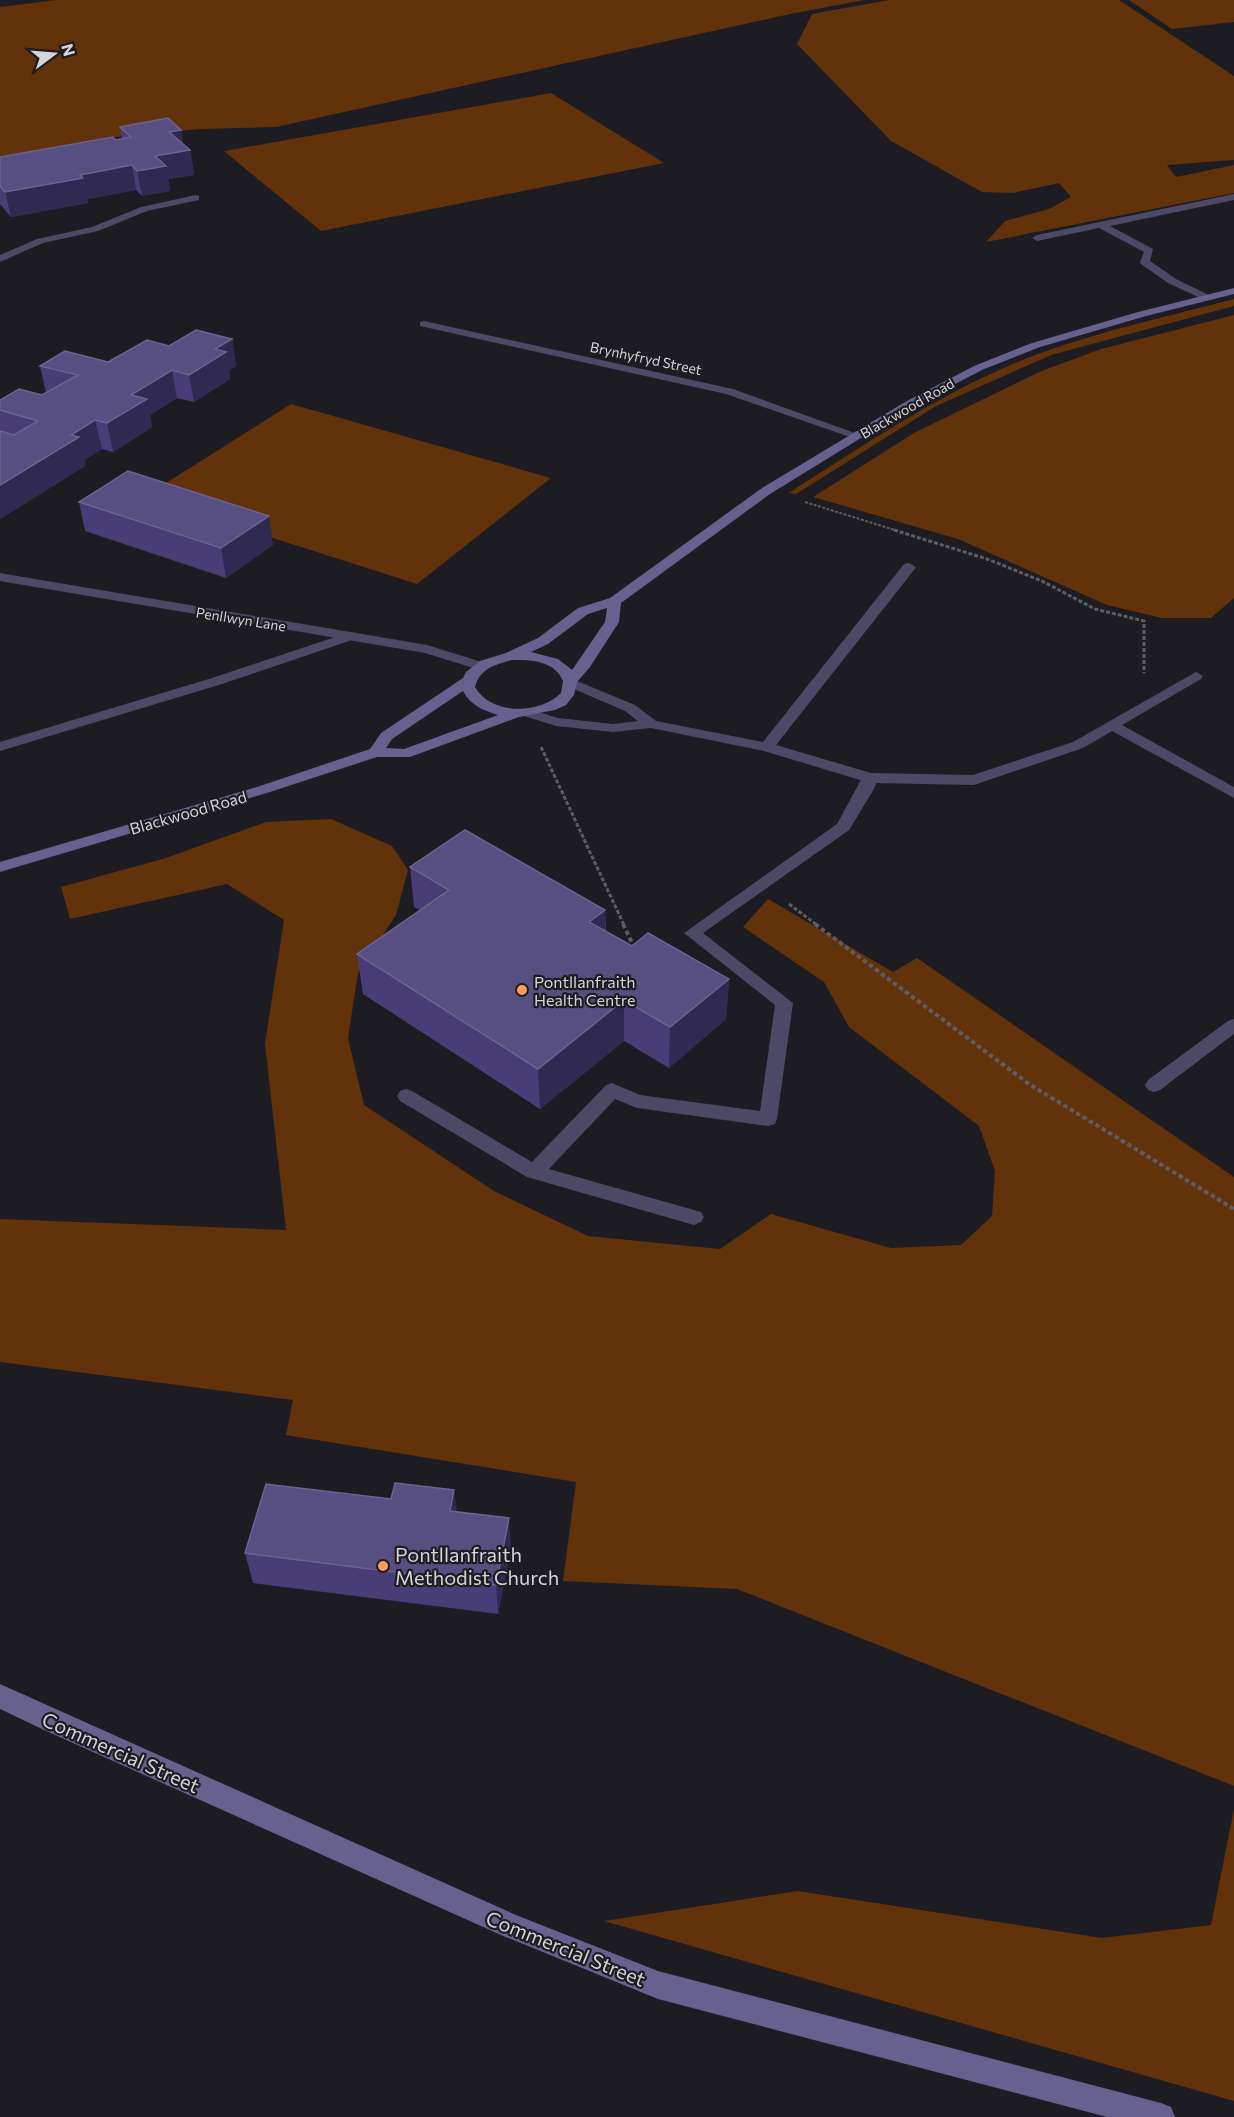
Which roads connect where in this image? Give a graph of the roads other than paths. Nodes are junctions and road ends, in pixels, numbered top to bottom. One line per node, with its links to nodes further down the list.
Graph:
1 (1234, 197): 3 (street)
2 (196, 198): 5 (street)
3 (1101, 225): 4 (street); 7 (street)
4 (1037, 238)
5 (0, 259)
6 (1234, 291): 7 (main road, Blackwood Road)
7 (1207, 298): 9 (main road, Blackwood Road)
8 (424, 324): 9 (street, Brynhyfryd Street)
9 (857, 436): 14 (main road, Blackwood Road)
10 (909, 567): 25 (street)
11 (0, 577): 12 (street, Penllwyn Lane)
12 (17, 581): 13 (street); 15 (street, Penllwyn Lane)
13 (0, 590)
14 (615, 601): 16 (main road, Blackwood Road); 20 (main road)
15 (350, 636): 17 (street, Penllwyn Lane); 24 (street)
16 (511, 656): 17 (main road); 20 (main road)
17 (480, 666): 19 (main road)
18 (1196, 676): 23 (street)
19 (468, 681): 21 (main road); 26 (main road, Blackwood Road)
20 (572, 681): 21 (main road); 22 (street)
21 (521, 713): 22 (street); 26 (main road, Blackwood Road)
22 (651, 724): 25 (street)
23 (1112, 725): 27 (street); 28 (street)
24 (0, 747)
25 (767, 747): 27 (street)
26 (375, 752): 29 (main road, Blackwood Road)
27 (870, 777): 33 (street)
28 (1234, 793)
29 (0, 867)
30 (1234, 1025): 31 (street)
31 (1154, 1085)
32 (406, 1096): 33 (street)
33 (534, 1172): 34 (street)
34 (694, 1217)
35 (0, 1696): 36 (main road, Commercial Street)
36 (1161, 2117)

